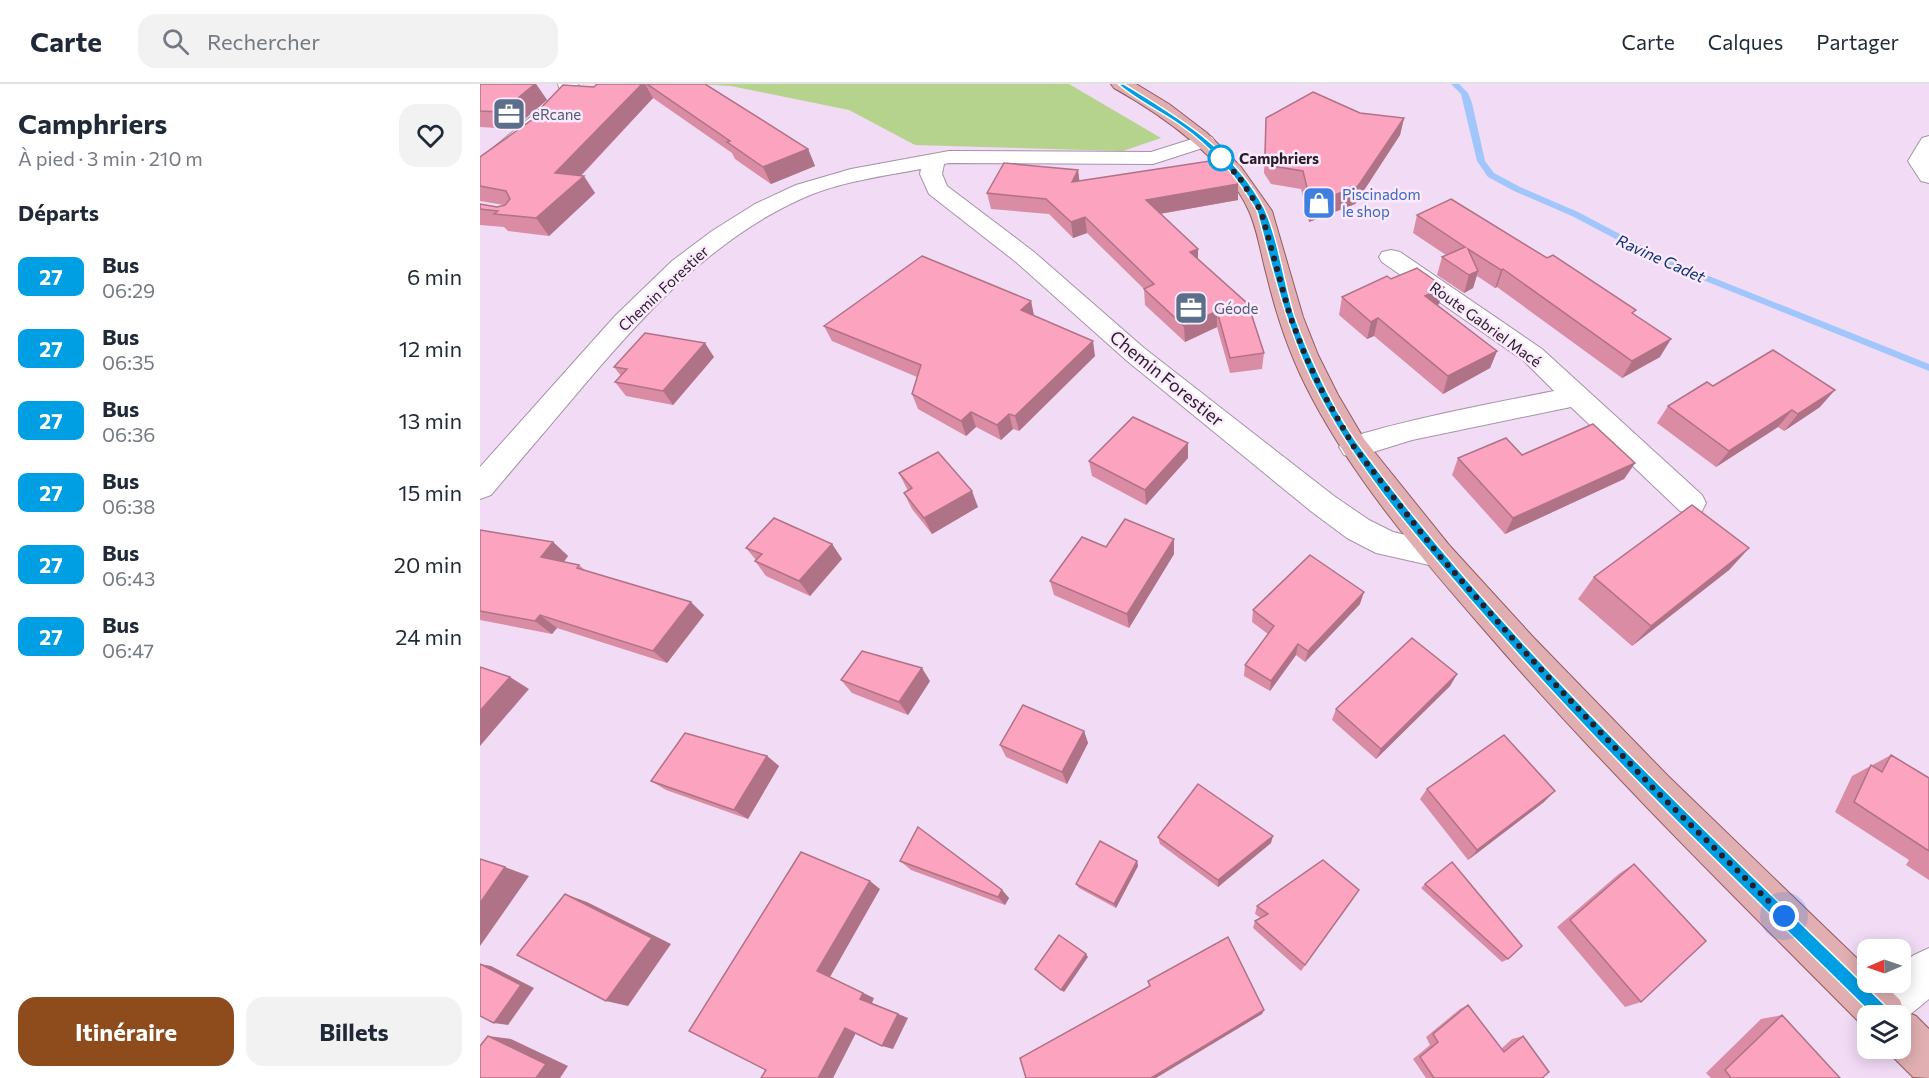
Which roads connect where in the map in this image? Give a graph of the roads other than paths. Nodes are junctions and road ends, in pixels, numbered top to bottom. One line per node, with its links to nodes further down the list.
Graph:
1 (568, 84): 4 (street)
2 (1129, 85): 5 (main road)
3 (489, 139): 4 (street)
4 (517, 141): 8 (street)
5 (1205, 141): 7 (street, Chemin Forestier); 12 (main road)
6 (1929, 142): 9 (street)
7 (934, 160): 13 (street, Chemin Forestier); 15 (street, Chemin Forestier)
8 (480, 170)
9 (1929, 176)
10 (1391, 256): 11 (street, Route Gabriel Macé)
11 (1578, 396): 12 (street); 14 (street, Route Gabriel Macé)
12 (1354, 447): 15 (main road)
13 (480, 487)
14 (1691, 502)
15 (1438, 554): 17 (main road)
16 (1929, 970): 18 (street)
17 (1873, 1005)
18 (1900, 1005)
19 (1911, 1043): 20 (main road)
20 (1929, 1061)

